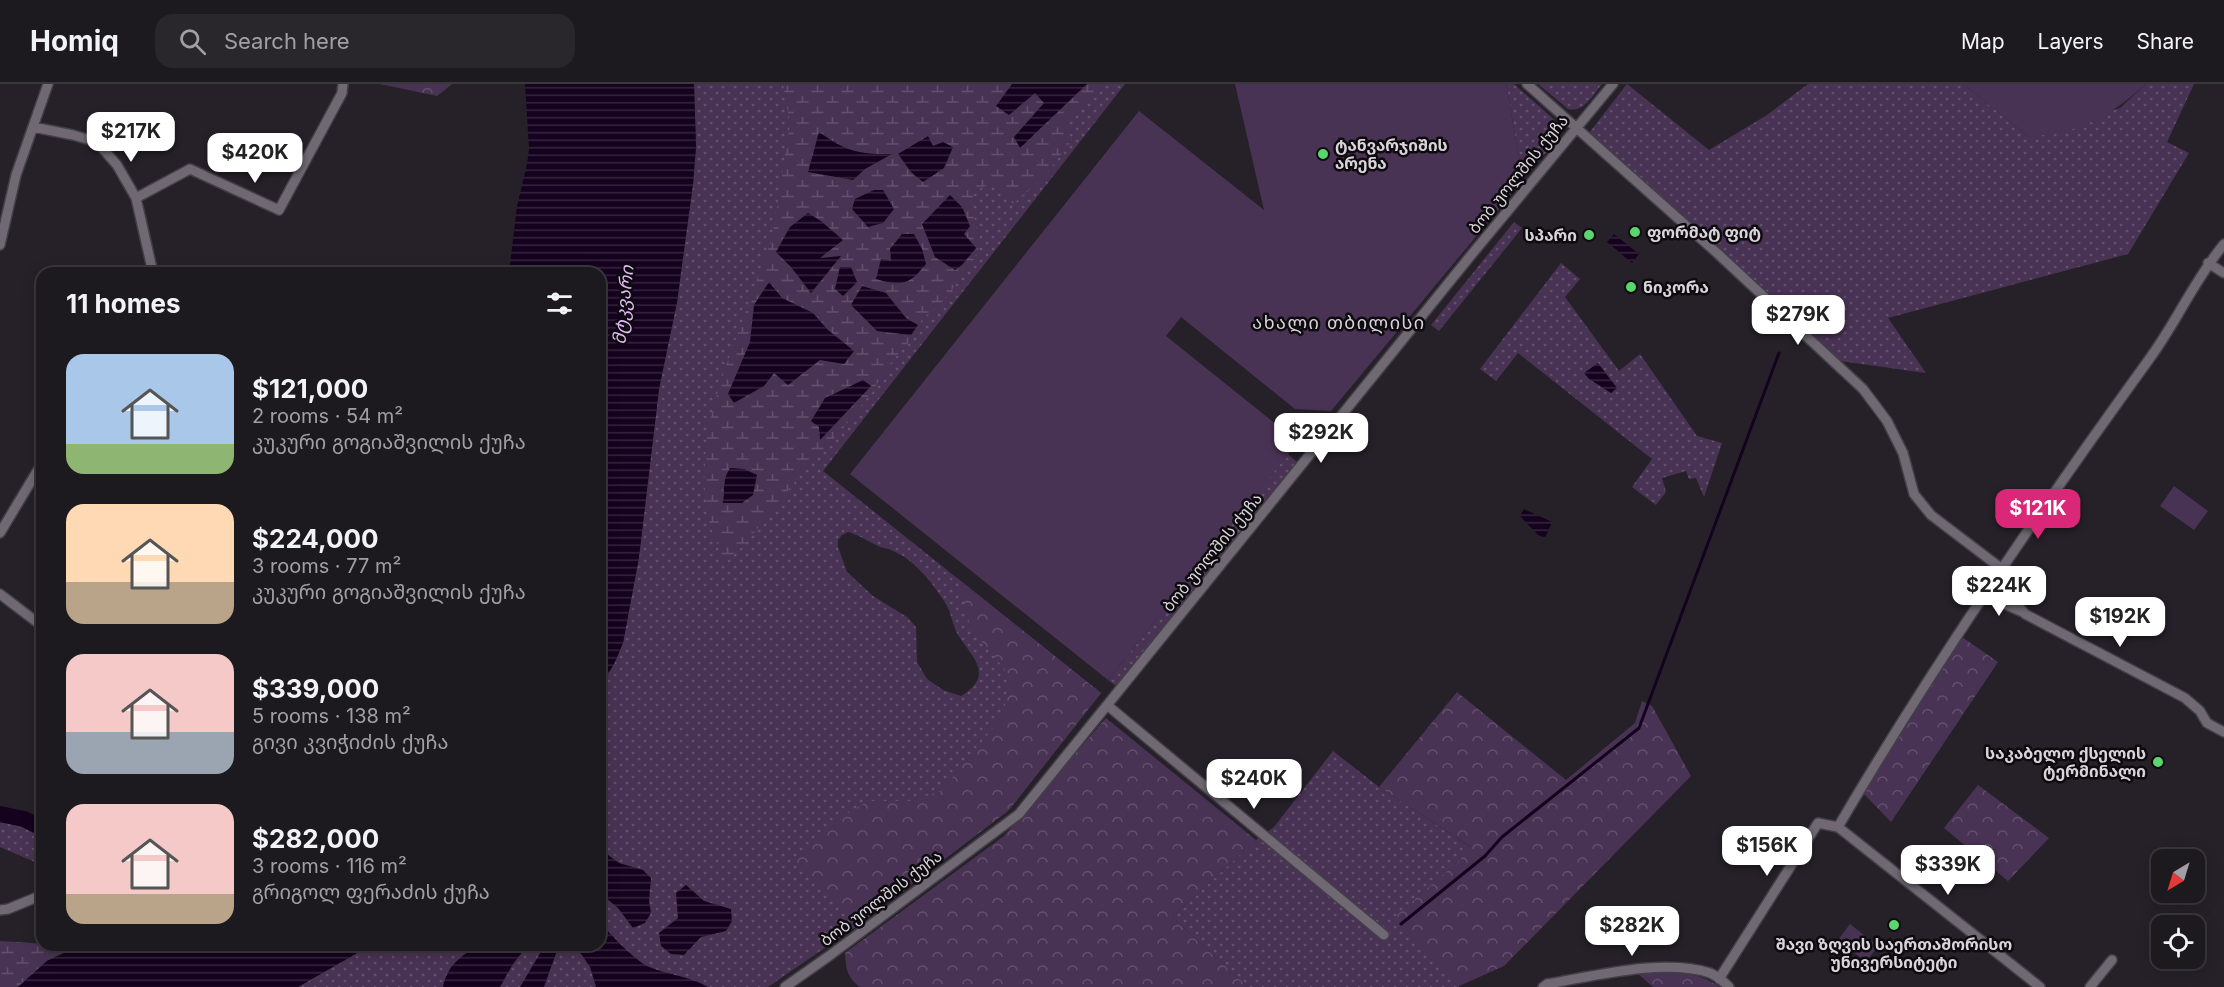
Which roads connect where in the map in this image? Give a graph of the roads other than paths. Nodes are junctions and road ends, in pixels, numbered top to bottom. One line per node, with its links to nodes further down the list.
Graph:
1 (48, 84): 5 (street)
2 (343, 84): 7 (street)
3 (1527, 84): 6 (street)
4 (1613, 84): 6 (street, ბობ უოლშის ქუჩა)
5 (33, 127): 7 (street); 9 (street)
6 (1575, 128): 15 (street); 20 (street, ბობ უოლშის ქუჩა)
7 (136, 198): 11 (street)
8 (2224, 244): 10 (street)
9 (0, 245)
10 (2208, 263): 12 (street); 15 (street)
11 (152, 267)
12 (2224, 273)
13 (36, 473): 14 (street)
14 (0, 533)
15 (2002, 569): 17 (street); 18 (street)
16 (0, 594): 19 (street)
17 (1983, 595): 18 (street); 22 (street)
18 (2025, 614): 21 (street)
19 (36, 621)
20 (1107, 705): 25 (street); 28 (street, ბობ უოლშის ქუჩა)
21 (2224, 732)
22 (1838, 827): 27 (street); 31 (street)
23 (36, 897): 24 (street)
24 (0, 910)
25 (1384, 934)
26 (2112, 960): 32 (street)
27 (1719, 979): 29 (street); 30 (street)
28 (785, 987)
29 (1543, 987)
30 (1729, 987)
31 (2040, 987)
32 (2090, 987)

